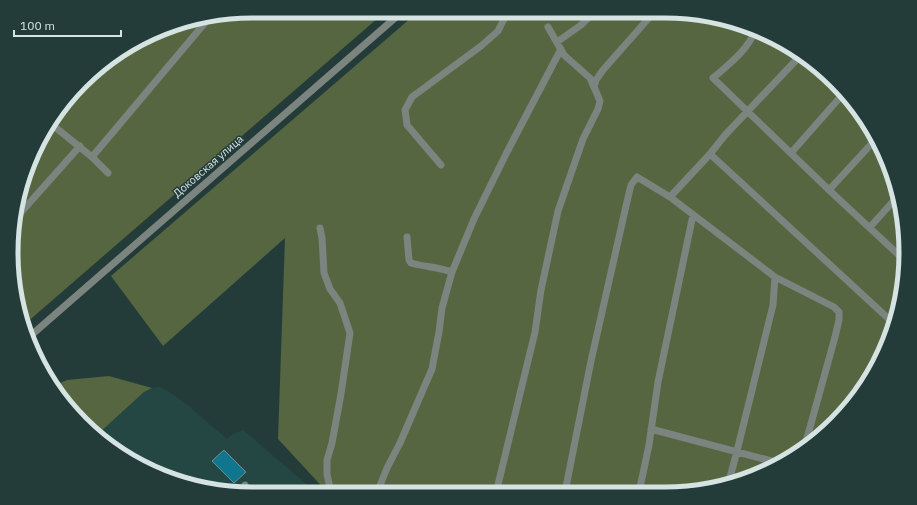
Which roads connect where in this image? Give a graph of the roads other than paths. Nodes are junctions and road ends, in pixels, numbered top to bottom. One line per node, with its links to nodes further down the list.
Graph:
1 (395, 18): 34 (street, Доковская улица)
2 (504, 18): 20 (street)
3 (588, 18): 8 (street)
4 (650, 18): 11 (street)
5 (204, 24): 19 (street)
6 (548, 27): 8 (street)
7 (753, 36): 13 (street)
8 (557, 42): 9 (street)
9 (561, 49): 11 (street); 31 (street)
10 (797, 59): 13 (street)
11 (594, 87): 42 (street)
12 (840, 97): 17 (street)
13 (748, 112): 17 (street); 18 (street)
14 (55, 127): 16 (street)
15 (872, 143): 22 (street)
16 (80, 146): 19 (street); 25 (street)
17 (791, 153): 22 (street)
18 (710, 154): 23 (street); 33 (street)
19 (92, 157): 21 (street)
20 (441, 165)
21 (108, 173)
22 (829, 190): 27 (street)
23 (670, 197): 26 (street); 43 (street)
24 (893, 202): 27 (street)
25 (22, 211)
26 (693, 215): 32 (street); 35 (street)
27 (870, 227): 30 (street)
28 (320, 228): 40 (street)
29 (407, 237): 31 (street)
30 (899, 255)
31 (452, 272): 41 (street)
32 (775, 277): 36 (street); 37 (street)
33 (889, 319)
34 (33, 334)
35 (651, 429): 37 (street); 44 (street)
36 (806, 439)
37 (737, 451): 38 (street); 39 (street)
38 (772, 461)
39 (730, 478)
40 (330, 487)
41 (379, 487)
42 (497, 487)
43 (566, 487)
44 (640, 487)

